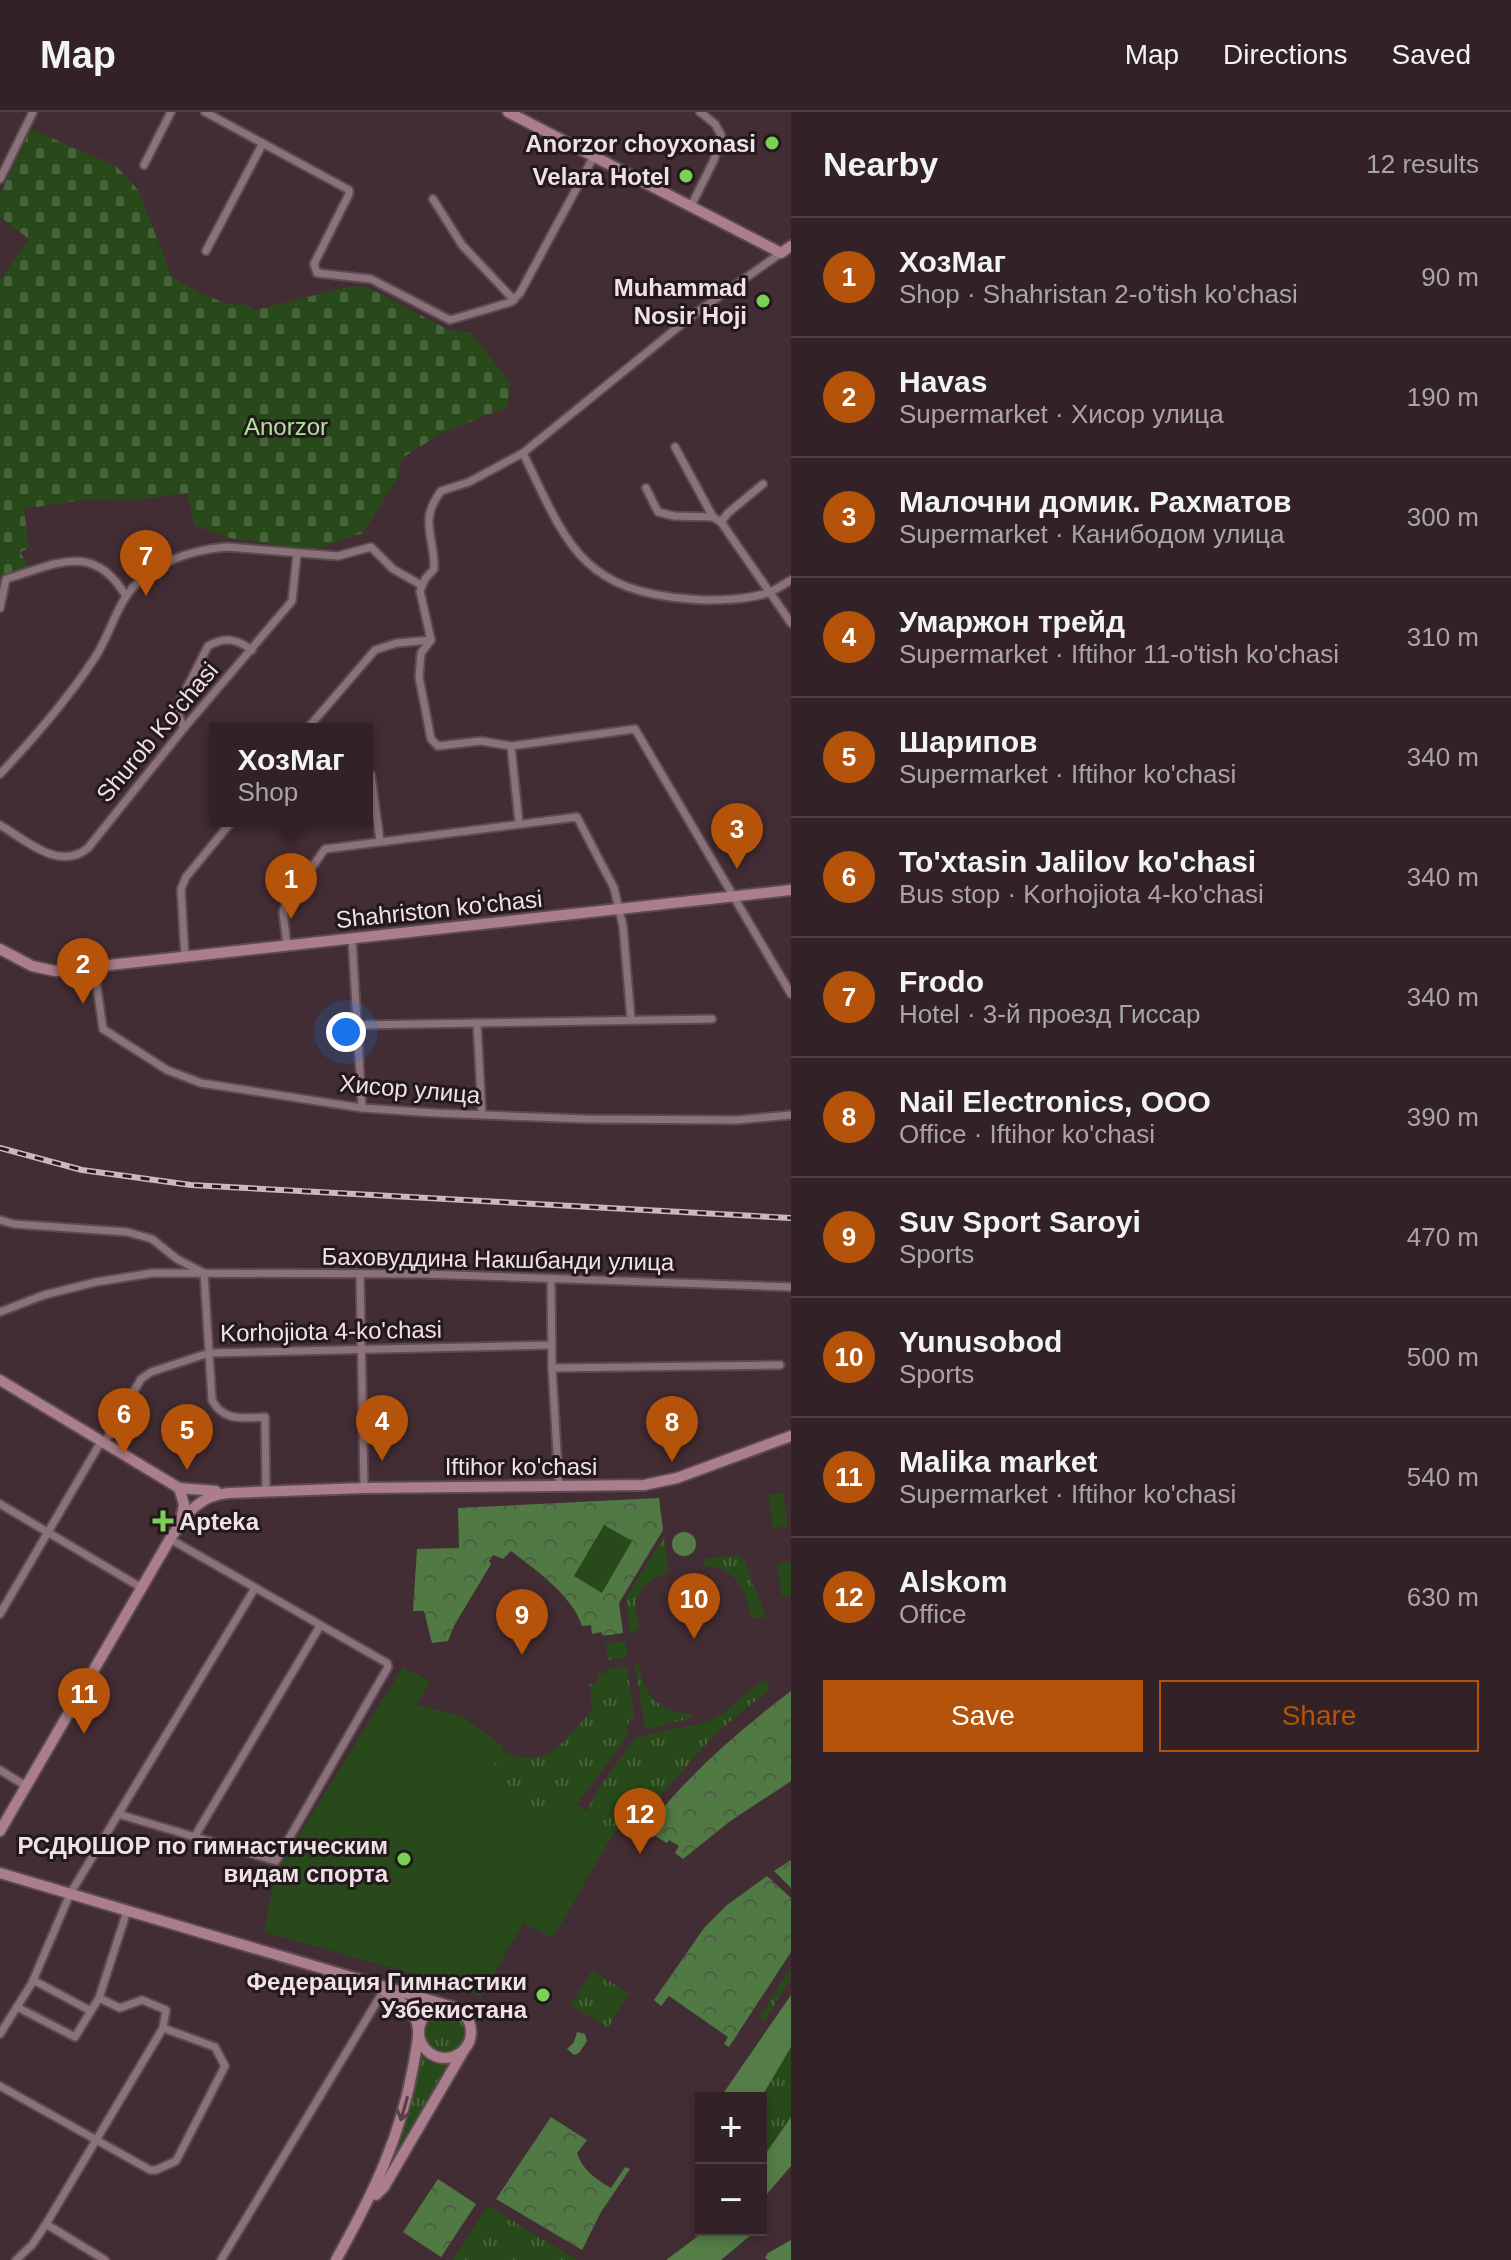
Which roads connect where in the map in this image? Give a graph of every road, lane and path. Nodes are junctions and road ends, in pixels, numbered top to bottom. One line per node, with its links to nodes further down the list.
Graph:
1 (33, 112): 9 (street)
2 (171, 112): 8 (street)
3 (205, 112): 6 (street)
4 (508, 112): 7 (main road)
5 (700, 112): 11 (street)
6 (263, 143): 13 (street); 15 (street)
7 (594, 156): 11 (main road); 15 (street)
8 (144, 165)
9 (0, 179)
10 (433, 199): 15 (street)
11 (691, 206): 14 (main road)
12 (791, 246): 14 (main road)
13 (206, 251)
14 (781, 253): 17 (street)
15 (514, 300)
16 (675, 447): 20 (street)
17 (523, 453): 24 (street); 25 (street)
18 (763, 484): 21 (street)
19 (646, 488): 20 (street)
20 (713, 517): 21 (street)
21 (721, 522): 25 (street)
22 (297, 554): 24 (street); 26 (street); 30 (street, Shurob Ko'chasi)
23 (791, 580): 25 (street)
24 (421, 585): 29 (street)
25 (768, 593): 28 (street)
26 (126, 596): 27 (street); 34 (street)
27 (0, 608)
28 (791, 623)
29 (431, 640): 31 (street); 33 (street)
30 (252, 650): 32 (street, Shurob Ko'chasi); 32 (street)
31 (312, 723)
32 (184, 728): 37 (street, Shurob Ko'chasi)
33 (511, 746): 36 (street); 41 (street)
34 (0, 774)
35 (373, 790): 39 (street)
36 (519, 823): 39 (street); 42 (street)
37 (0, 825)
38 (227, 827): 46 (street)
39 (380, 841): 44 (street)
40 (791, 890): 41 (main road, Shahriston ko'chasi)
41 (734, 897): 42 (main road, Shahriston ko'chasi); 48 (street)
42 (619, 910): 43 (main road, Shahriston ko'chasi); 49 (street)
43 (352, 938): 44 (main road, Shahriston ko'chasi); 52 (street)
44 (287, 946): 46 (main road, Shahriston ko'chasi)
45 (0, 949): 47 (main road, Shahriston ko'chasi)
46 (185, 958): 47 (main road, Shahriston ko'chasi)
47 (94, 967): 53 (street, Хисор улица)
48 (791, 994)
49 (631, 1019): 50 (street); 51 (street)
50 (712, 1019)
51 (477, 1023): 52 (street); 54 (street)
52 (358, 1025): 53 (street)
53 (362, 1108): 54 (street, Хисор улица)
54 (482, 1115): 55 (street, Хисор улица)
55 (791, 1115)
56 (0, 1220): 57 (street)
57 (204, 1273): 58 (street, Баховуддина Накшбанди улица); 61 (street, Баховуддина Накшбанди улица); 64 (street)
58 (360, 1275): 59 (street, Баховуддина Накшбанди улица); 63 (street)
59 (551, 1278): 60 (street, Баховуддина Накшбанди улица); 62 (street)
60 (791, 1287)
61 (0, 1312)
62 (551, 1345): 63 (street, Korhojiota 4-ko'chasi); 66 (street)
63 (361, 1349): 64 (street, Korhojiota 4-ko'chasi); 72 (street)
64 (209, 1353): 69 (street, Korhojiota 4-ko'chasi); 73 (street)
65 (780, 1365): 66 (street)
66 (552, 1368): 70 (street)
67 (0, 1380): 69 (main road)
68 (791, 1436): 70 (main road, Iftihor ko'chasi)
69 (104, 1441): 71 (main road); 77 (street, Korhojiota 4-ko'chasi)
70 (559, 1486): 72 (main road, Iftihor ko'chasi)
71 (179, 1488): 74 (main road); 76 (main road)
72 (364, 1488): 73 (main road, Iftihor ko'chasi)
73 (266, 1491): 74 (main road, Iftihor ko'chasi)
74 (229, 1493): 76 (main road, Iftihor ko'chasi)
75 (0, 1504): 77 (street)
76 (181, 1522): 78 (main road, Iftihor ko'chasi)
77 (49, 1533): 79 (street); 81 (street, Korhojiota 4-ko'chasi)
78 (170, 1539): 79 (main road, Iftihor ko'chasi); 80 (street)
79 (142, 1588): 84 (main road, Iftihor ko'chasi)
80 (255, 1588): 82 (street); 85 (street)
81 (0, 1614)
82 (320, 1626): 87 (street); 87 (street)
83 (0, 1770): 84 (street)
84 (26, 1786): 86 (main road, Iftihor ko'chasi)
85 (118, 1814): 87 (street); 89 (street)
86 (0, 1831)
87 (195, 1836)
88 (0, 1873): 89 (main road)
89 (70, 1894): 90 (main road); 91 (street)
90 (127, 1911): 92 (main road); 93 (street)
91 (33, 1980): 94 (street); 96 (street)
92 (380, 1987): 95 (main road); 98 (main road); 107 (street)
93 (99, 1998): 96 (street); 97 (street)
94 (17, 2007): 96 (street); 99 (street)
95 (453, 2007): 98 (main road); 100 (main road)
96 (91, 2011)
97 (163, 2028): 102 (street); 102 (street)
98 (419, 2033): 100 (main road); 103 (main road, one-way to 103)
99 (0, 2034)
100 (464, 2050): 103 (main road)
101 (0, 2086): 102 (street)
102 (95, 2141): 104 (street)
103 (367, 2206): 108 (main road)
104 (46, 2224): 105 (street); 106 (street)
105 (103, 2259)
106 (16, 2260)
107 (221, 2260)
108 (336, 2260)

